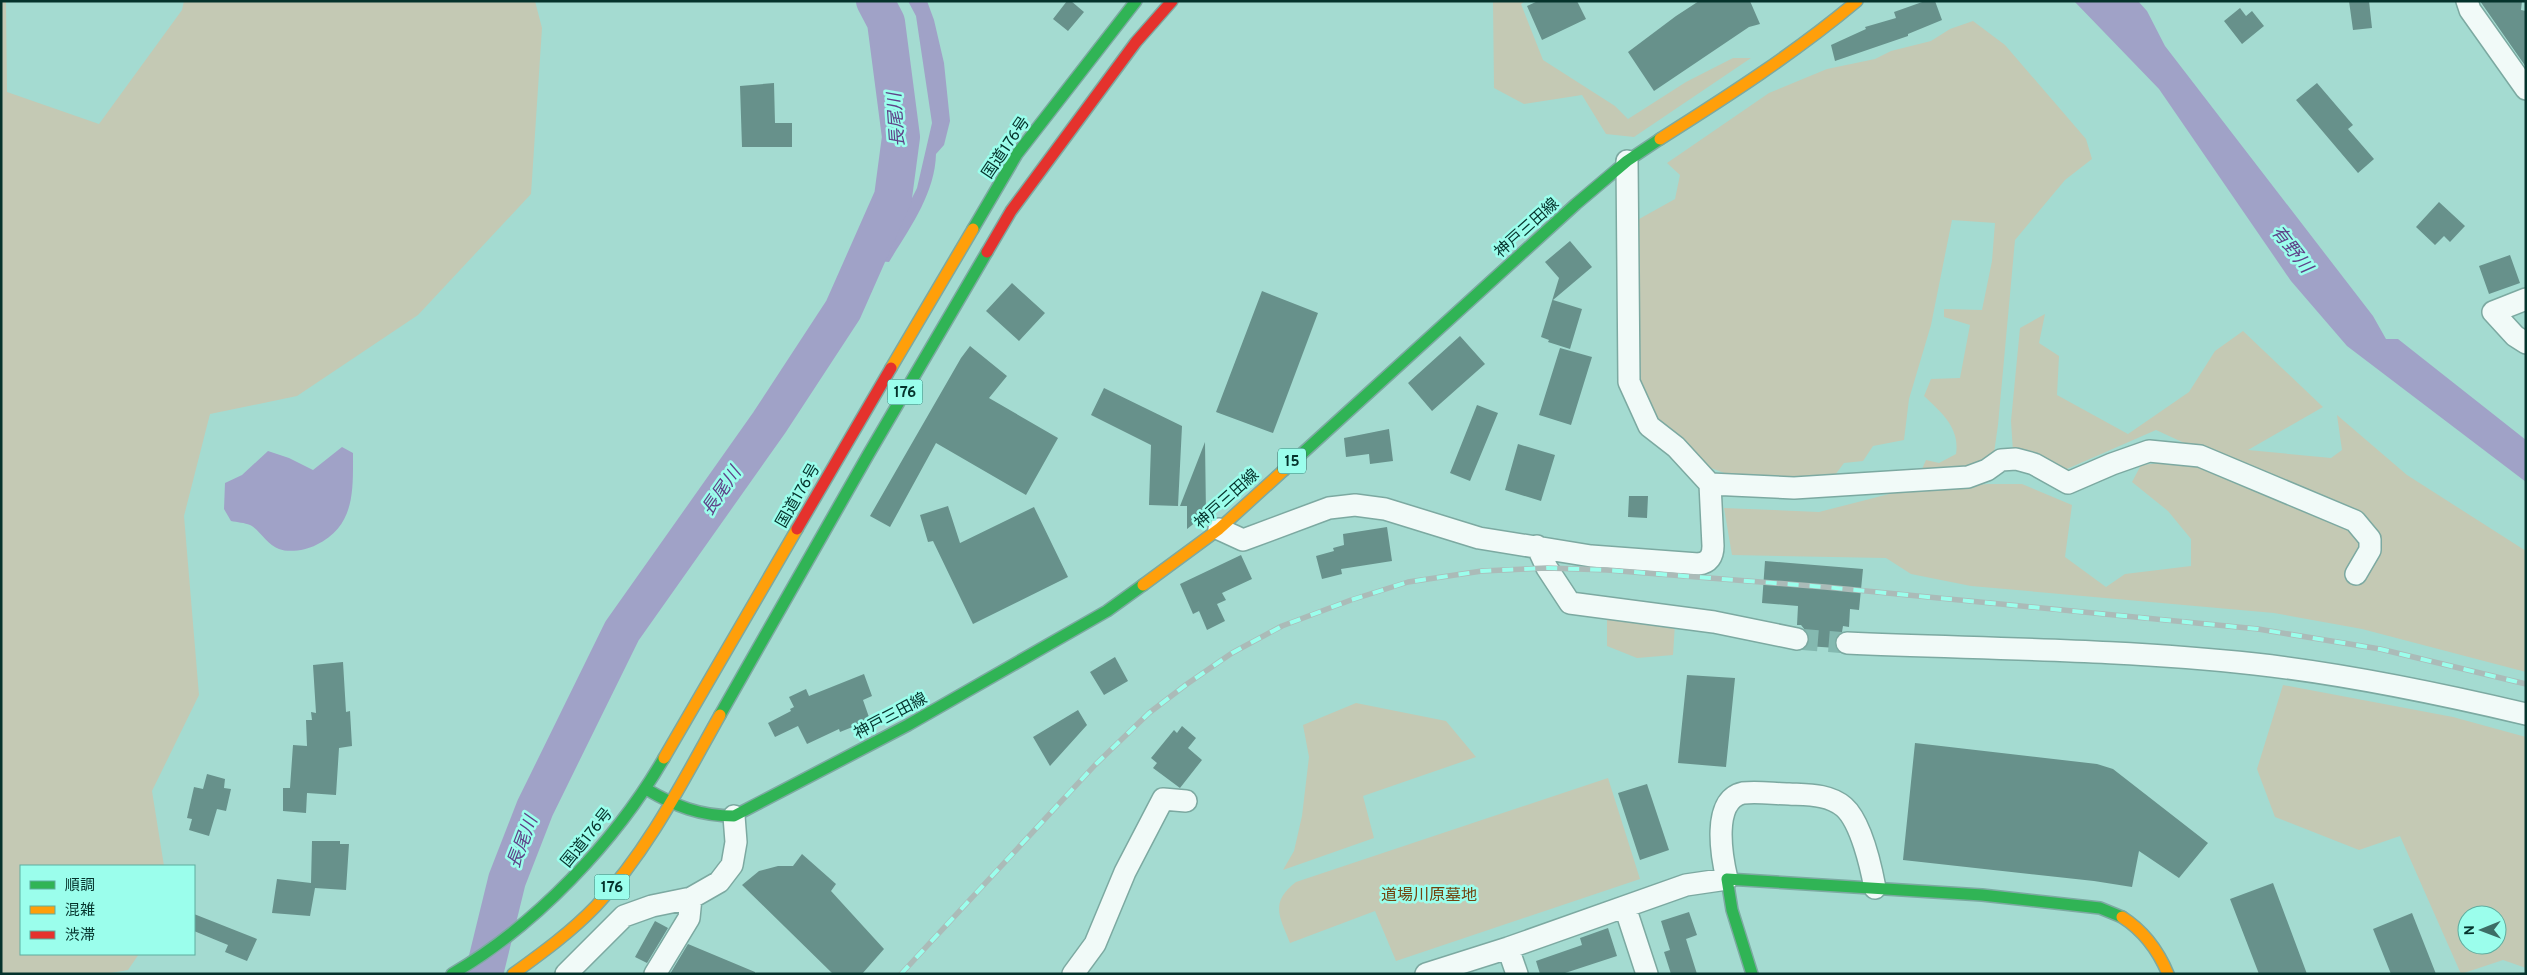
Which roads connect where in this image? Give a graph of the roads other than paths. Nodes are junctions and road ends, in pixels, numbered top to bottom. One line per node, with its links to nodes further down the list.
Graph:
1 (1136, 1): 16 (main road, 国道176号 / 176)
2 (1172, 1): 18 (main road, 176)
3 (1857, 1): 6 (main road, 神戸三田線 / 15)
4 (2467, 1): 5 (street)
5 (2526, 89)
6 (1627, 161): 9 (street); 10 (main road, 神戸三田線 / 15)
7 (2526, 299): 8 (street)
8 (2526, 344)
9 (1710, 484): 11 (street); 12 (street)
10 (1219, 529): 11 (street); 19 (main road, 神戸三田線 / 15)
11 (1537, 546): 13 (street)
12 (2356, 574)
13 (1797, 638)
14 (1847, 643): 15 (street)
15 (2526, 714)
16 (646, 789): 18 (main road, 神戸三田線 / 15); 25 (main road, 国道176号 / 176)
17 (1186, 801): 29 (street)
18 (670, 804): 19 (main road, 神戸三田線 / 15); 26 (main road, 176)
19 (734, 816): 22 (street)
20 (1727, 879): 21 (main road); 21 (street); 23 (street); 33 (main road)
21 (1875, 888): 34 (main road)
22 (691, 898): 27 (street); 28 (street)
23 (1625, 907): 24 (street); 32 (street)
24 (1508, 948): 30 (street); 31 (street)
25 (452, 974)
26 (513, 974)
27 (566, 974)
28 (655, 974)
29 (1073, 974)
30 (1426, 974)
31 (1517, 974)
32 (1647, 974)
33 (1752, 974)
34 (2168, 974)

